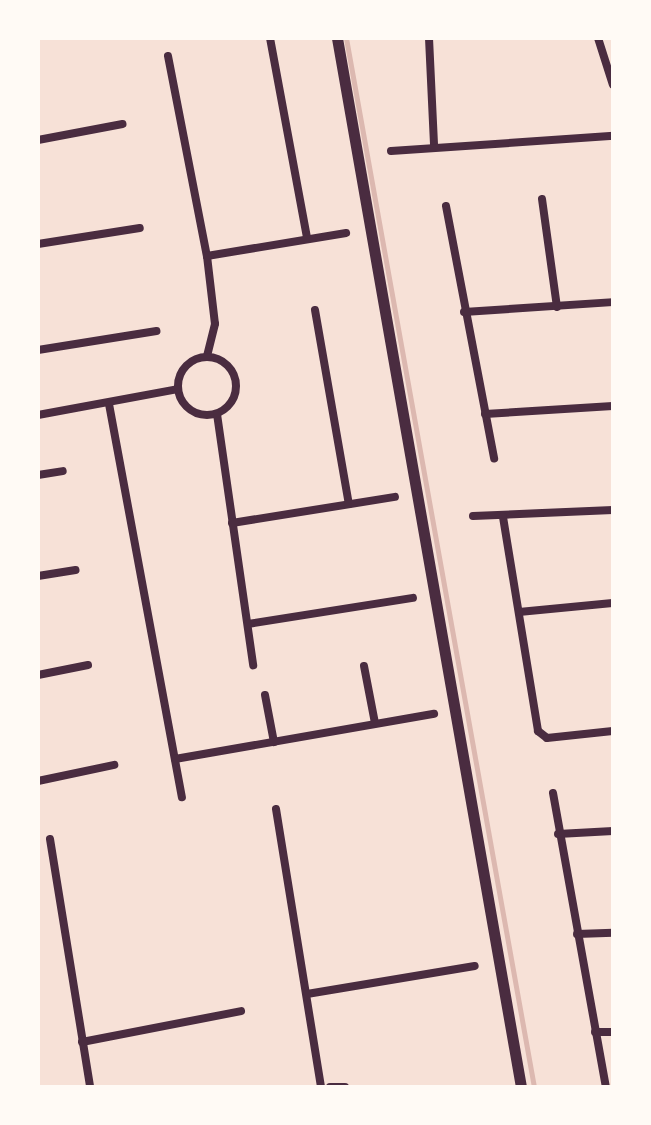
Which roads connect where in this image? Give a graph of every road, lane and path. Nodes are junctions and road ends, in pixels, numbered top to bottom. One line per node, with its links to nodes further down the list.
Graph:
1 (270, 38): 16 (street)
2 (337, 38): 77 (main road)
3 (429, 38): 10 (street)
4 (598, 38): 6 (street)
5 (168, 56): 18 (street)
6 (613, 85)
7 (123, 124): 9 (street)
8 (613, 136): 10 (street)
9 (38, 140)
10 (434, 145): 11 (street)
11 (391, 151)
12 (542, 199): 20 (street)
13 (446, 206): 22 (street)
14 (140, 228): 17 (street)
15 (346, 233): 16 (street)
16 (307, 238): 18 (street)
17 (38, 244)
18 (207, 256): 25 (street)
19 (613, 302): 20 (street)
20 (557, 307): 22 (street)
21 (315, 310): 36 (street)
22 (464, 312): 31 (street)
23 (156, 331): 24 (street)
24 (38, 350)
25 (207, 357): 26 (street); 30 (street)
26 (178, 389): 27 (street); 30 (street)
27 (109, 404): 29 (street); 56 (street)
28 (613, 406): 31 (street)
29 (39, 412)
30 (217, 414): 40 (street)
31 (485, 414): 32 (street)
32 (494, 458)
33 (63, 471): 34 (street)
34 (38, 475)
35 (395, 497): 36 (street)
36 (349, 504): 40 (street)
37 (613, 510): 39 (street)
38 (473, 516): 39 (street)
39 (503, 517): 45 (street)
40 (232, 523): 46 (street)
41 (76, 570): 42 (street)
42 (38, 576)
43 (413, 598): 46 (street)
44 (613, 603): 45 (street)
45 (519, 612): 54 (street)
46 (248, 624): 48 (street)
47 (88, 665): 50 (street)
48 (253, 665)
49 (364, 666): 53 (street)
50 (38, 675)
51 (265, 695): 55 (street)
52 (434, 714): 53 (street)
53 (375, 723): 55 (street)
54 (613, 731)
55 (274, 742): 56 (street)
56 (175, 759): 60 (street)
57 (114, 765): 58 (street)
58 (38, 781)
59 (553, 793): 63 (street)
60 (182, 797)
61 (276, 809): 68 (street)
62 (613, 831): 63 (street)
63 (558, 834): 66 (street)
64 (50, 839): 72 (street)
65 (613, 933): 66 (street)
66 (577, 934): 70 (street)
67 (475, 966): 68 (street)
68 (307, 994): 74 (street)
69 (241, 1011): 72 (street)
70 (595, 1032): 71 (street); 78 (street)
71 (613, 1032)
72 (82, 1042): 73 (street)
73 (90, 1087)
74 (321, 1087)
75 (330, 1087): 76 (street)
76 (345, 1087)
77 (521, 1087)
78 (606, 1087)

